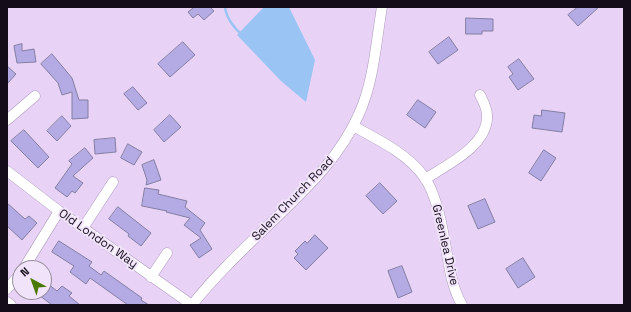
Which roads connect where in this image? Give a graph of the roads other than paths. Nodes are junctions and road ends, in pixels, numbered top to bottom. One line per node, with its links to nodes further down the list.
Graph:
1 (382, 7): 5 (street, Salem Church Road)
2 (480, 95): 7 (street)
3 (35, 96): 4 (street)
4 (7, 120)
5 (354, 126): 7 (street, Greenlea Drive); 16 (street, Salem Church Road)
6 (7, 170): 9 (street, Old London Way)
7 (425, 179): 17 (street, Greenlea Drive)
8 (113, 182): 10 (street)
9 (59, 211): 10 (street, Old London Way); 12 (street)
10 (83, 228): 13 (street, Old London Way)
11 (167, 253): 13 (street)
12 (29, 260)
13 (151, 277): 16 (street, Old London Way)
14 (7, 302): 15 (street)
15 (12, 305)
16 (192, 305)
17 (462, 305)

